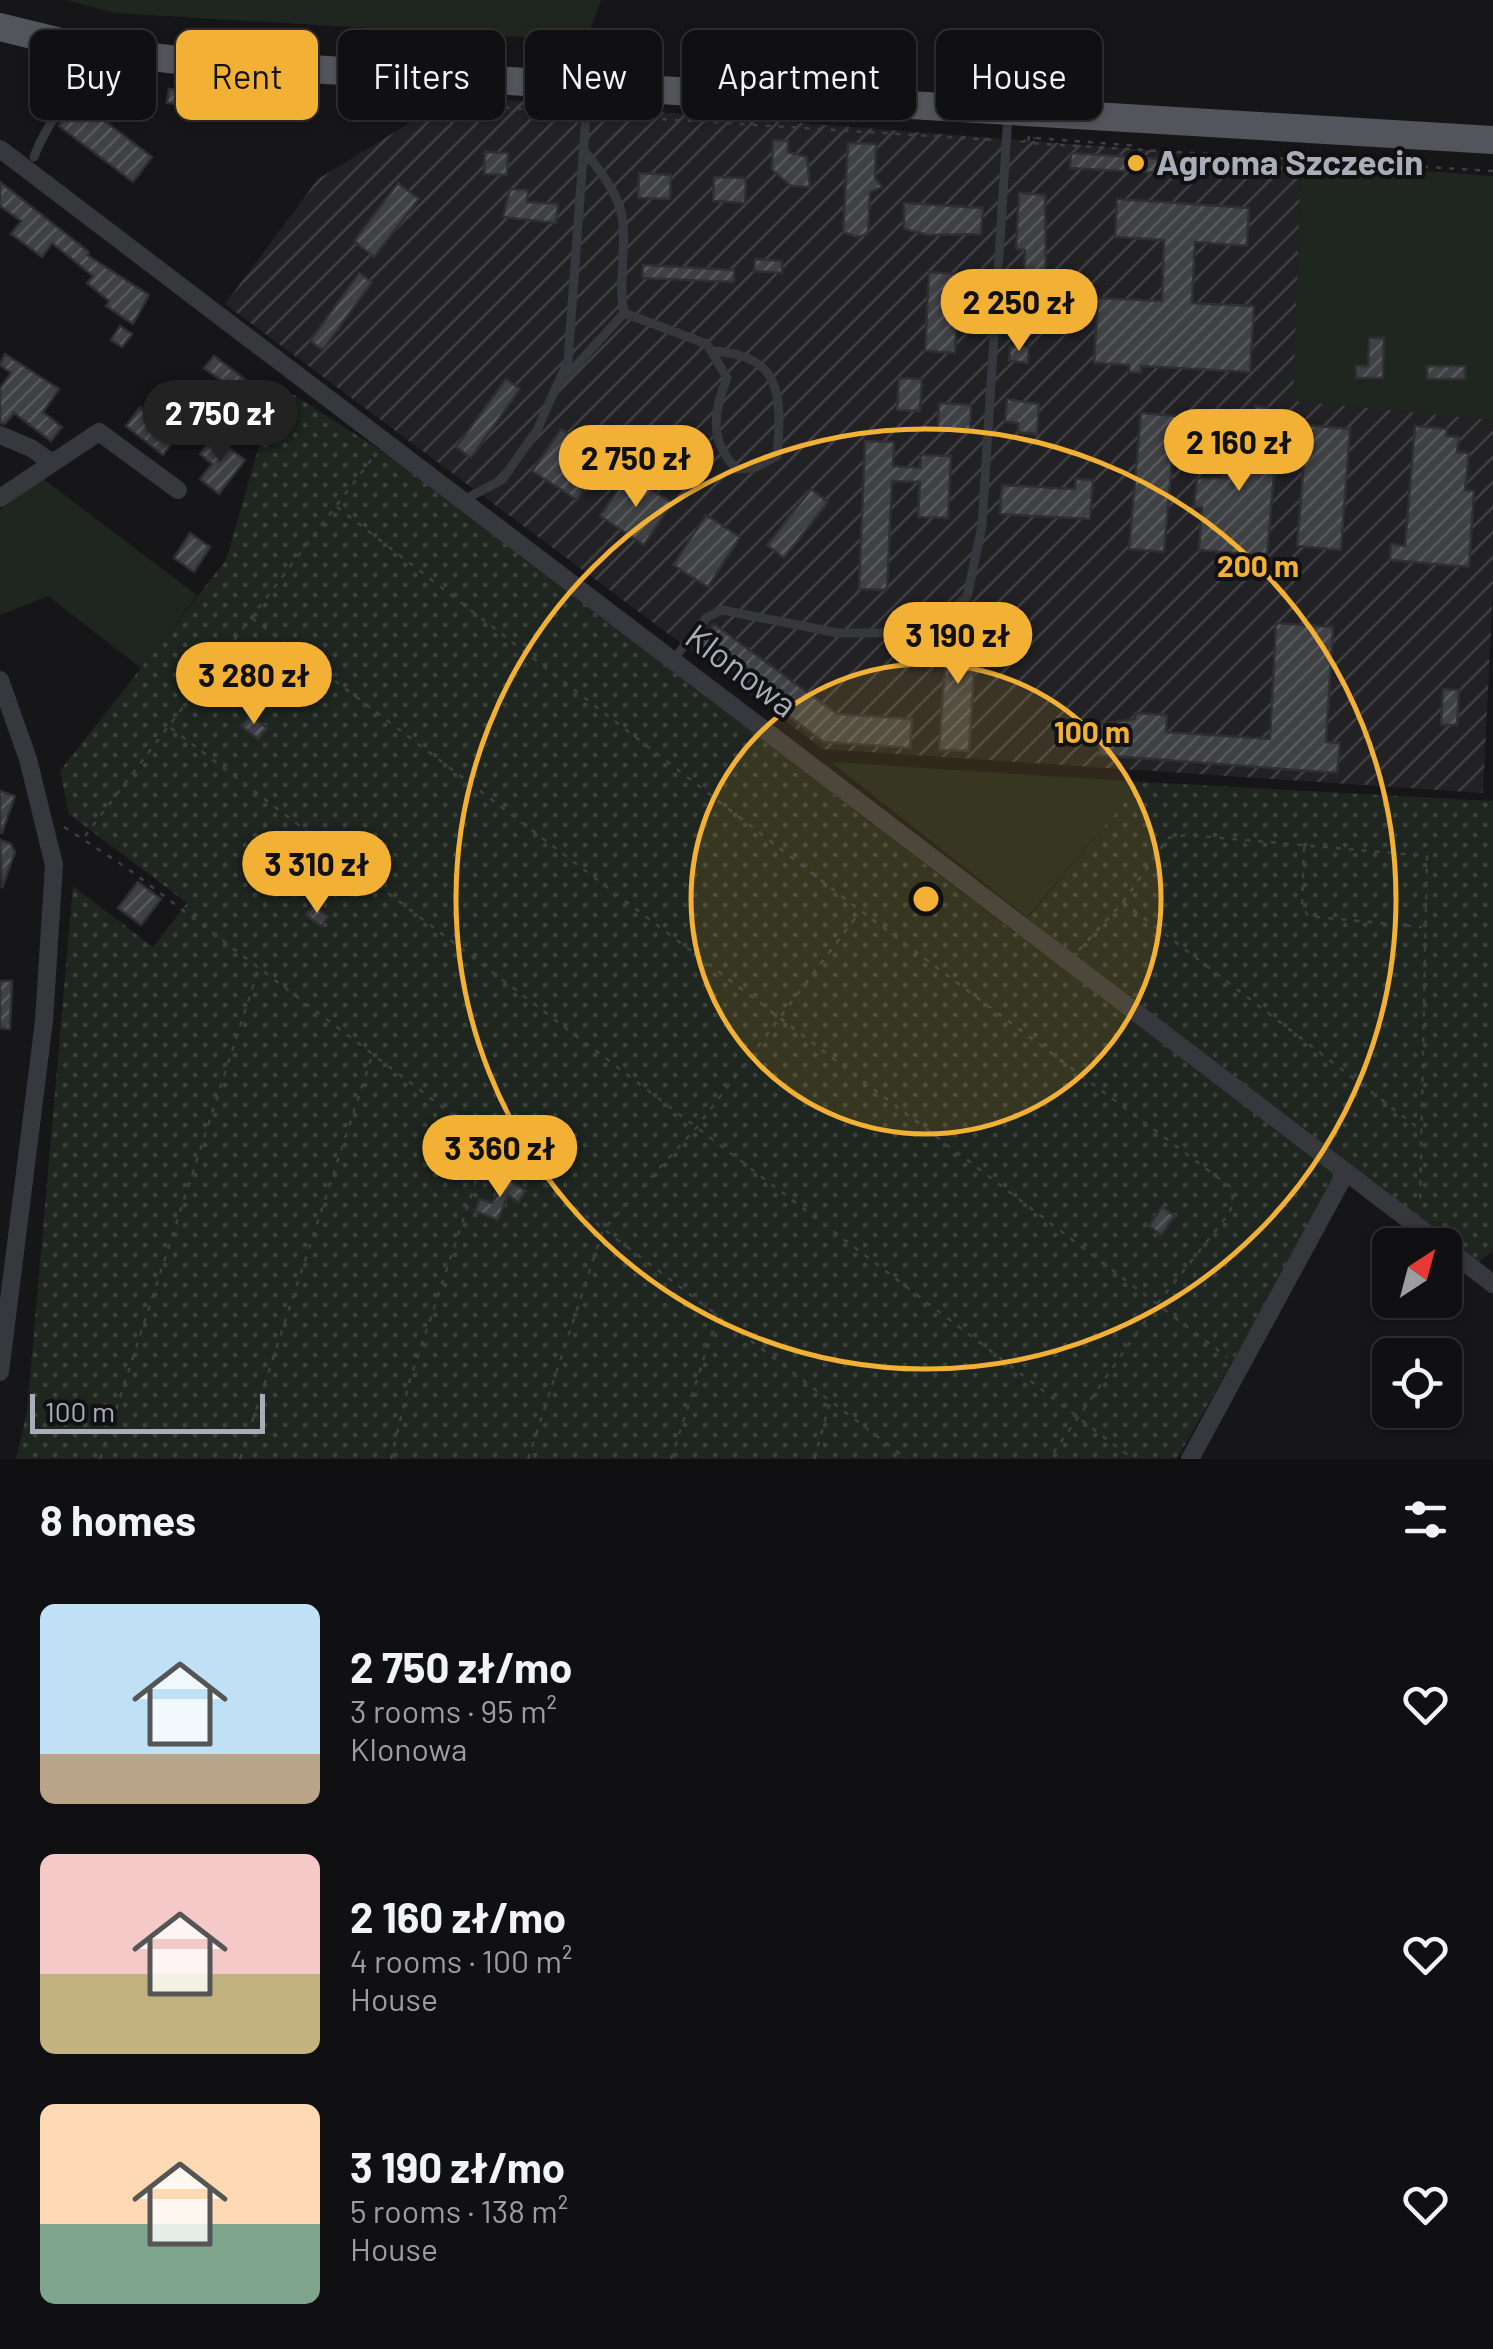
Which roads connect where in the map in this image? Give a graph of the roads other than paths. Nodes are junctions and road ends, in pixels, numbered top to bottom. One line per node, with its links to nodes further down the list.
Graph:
1 (0, 27): 2 (main road)
2 (30, 34)
3 (156, 57): 4 (main road)
4 (525, 82)
5 (662, 90): 6 (main road)
6 (936, 107)
7 (1102, 117): 11 (main road)
8 (53, 120): 14 (lane)
9 (587, 120): 13 (lane)
10 (1018, 120): 23 (lane)
11 (1493, 140)
12 (0, 150): 22 (street, Klonowa)
13 (586, 153): 15 (lane); 17 (lane)
14 (34, 157)
15 (624, 313): 16 (lane); 17 (lane)
16 (711, 350): 16 (lane)
17 (556, 387): 22 (lane)
18 (0, 435): 19 (street)
19 (51, 462): 20 (street); 21 (street)
20 (178, 490)
21 (0, 498)
22 (460, 501): 23 (street, Klonowa)
23 (673, 660): 25 (street, Klonowa)
24 (0, 680): 29 (street)
25 (1346, 1174): 26 (street, Klonowa); 30 (street)
26 (1421, 1228)
27 (1462, 1260): 28 (street, Klonowa)
28 (1493, 1284)
29 (0, 1372)
30 (1190, 1459)

